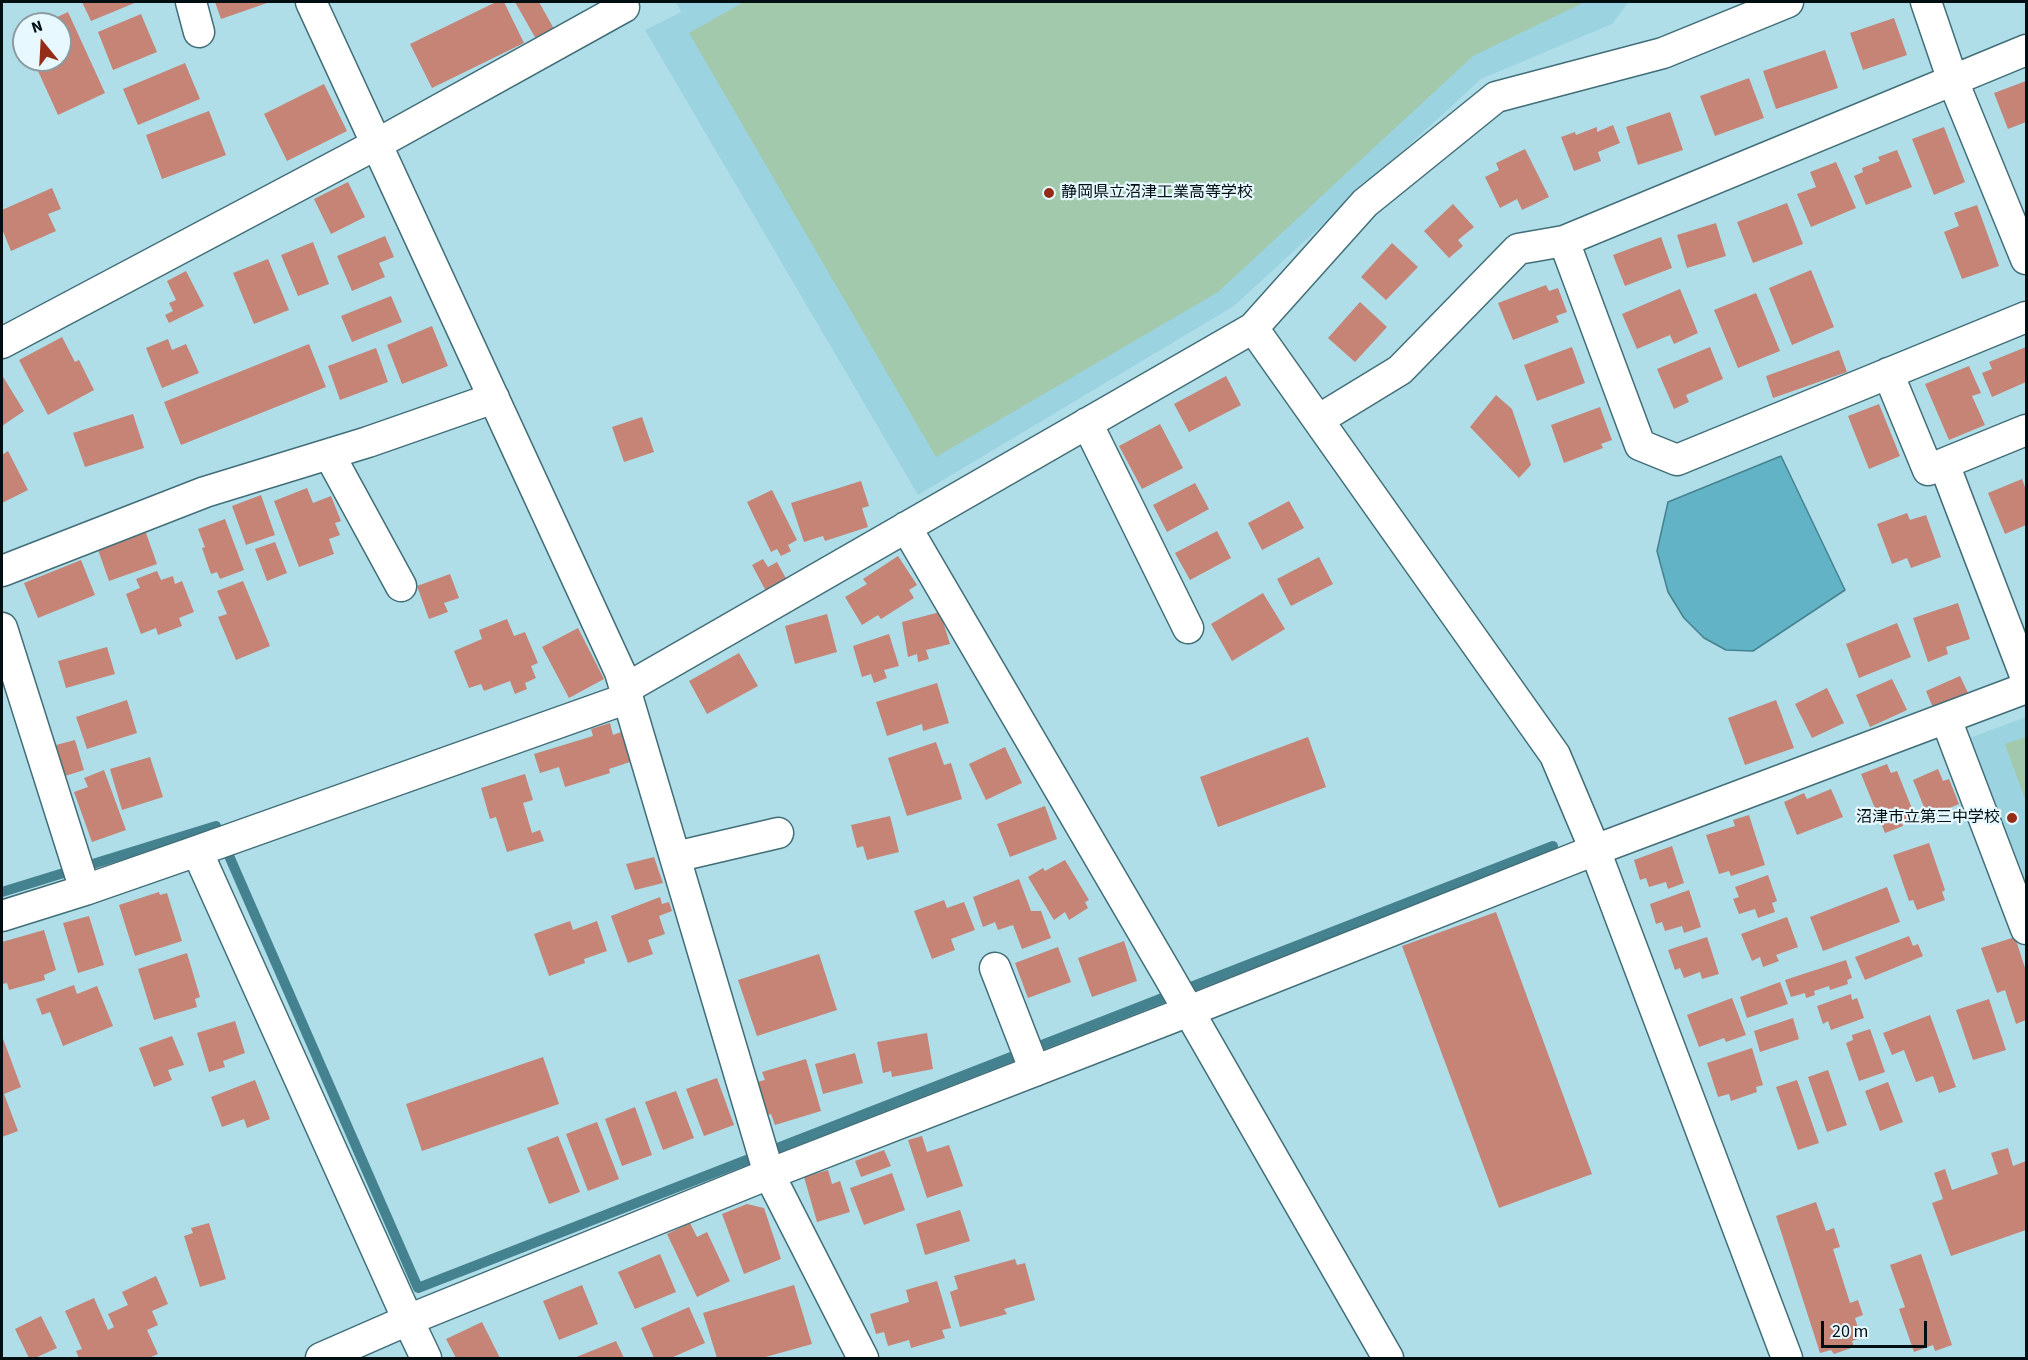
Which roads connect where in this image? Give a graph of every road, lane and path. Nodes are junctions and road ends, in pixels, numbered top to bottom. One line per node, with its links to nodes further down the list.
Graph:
1 (191, 2): 6 (street)
2 (311, 2): 9 (street)
3 (1788, 2): 13 (street)
4 (1926, 2): 8 (street)
5 (624, 7): 9 (street)
6 (199, 32)
7 (2026, 50): 8 (street)
8 (1953, 81): 10 (street); 11 (street)
9 (377, 144): 14 (street); 16 (street)
10 (1564, 241): 15 (street); 17 (street)
11 (2026, 259)
12 (2026, 317): 15 (street)
13 (1253, 328): 17 (street); 18 (street)
14 (2, 343)
15 (1888, 373): 21 (street)
16 (494, 398): 20 (street); 29 (street)
17 (1318, 420): 32 (street)
18 (1087, 423): 22 (street); 26 (street)
19 (2026, 430): 21 (street)
20 (329, 454): 23 (street); 24 (street)
21 (1944, 464): 27 (street)
22 (906, 527): 29 (street); 39 (street)
23 (2, 571)
24 (401, 586)
25 (2, 628): 35 (street)
26 (1188, 628)
27 (2026, 678)
28 (2026, 688): 30 (street)
29 (626, 693): 33 (street); 34 (street)
30 (1946, 719): 32 (street); 37 (street)
31 (778, 833): 34 (street)
32 (1595, 850): 39 (street); 47 (street)
33 (197, 851): 35 (street); 42 (street)
34 (675, 857): 41 (street)
35 (86, 890): 36 (street)
36 (2, 916)
37 (2026, 928)
38 (995, 968): 40 (street)
39 (1189, 1011): 40 (street); 46 (street)
40 (1035, 1071): 41 (street)
41 (769, 1174): 42 (street); 45 (street)
42 (408, 1320): 43 (street); 44 (street)
43 (321, 1359)
44 (426, 1359)
45 (863, 1359)
46 (1388, 1359)
47 (1787, 1359)

